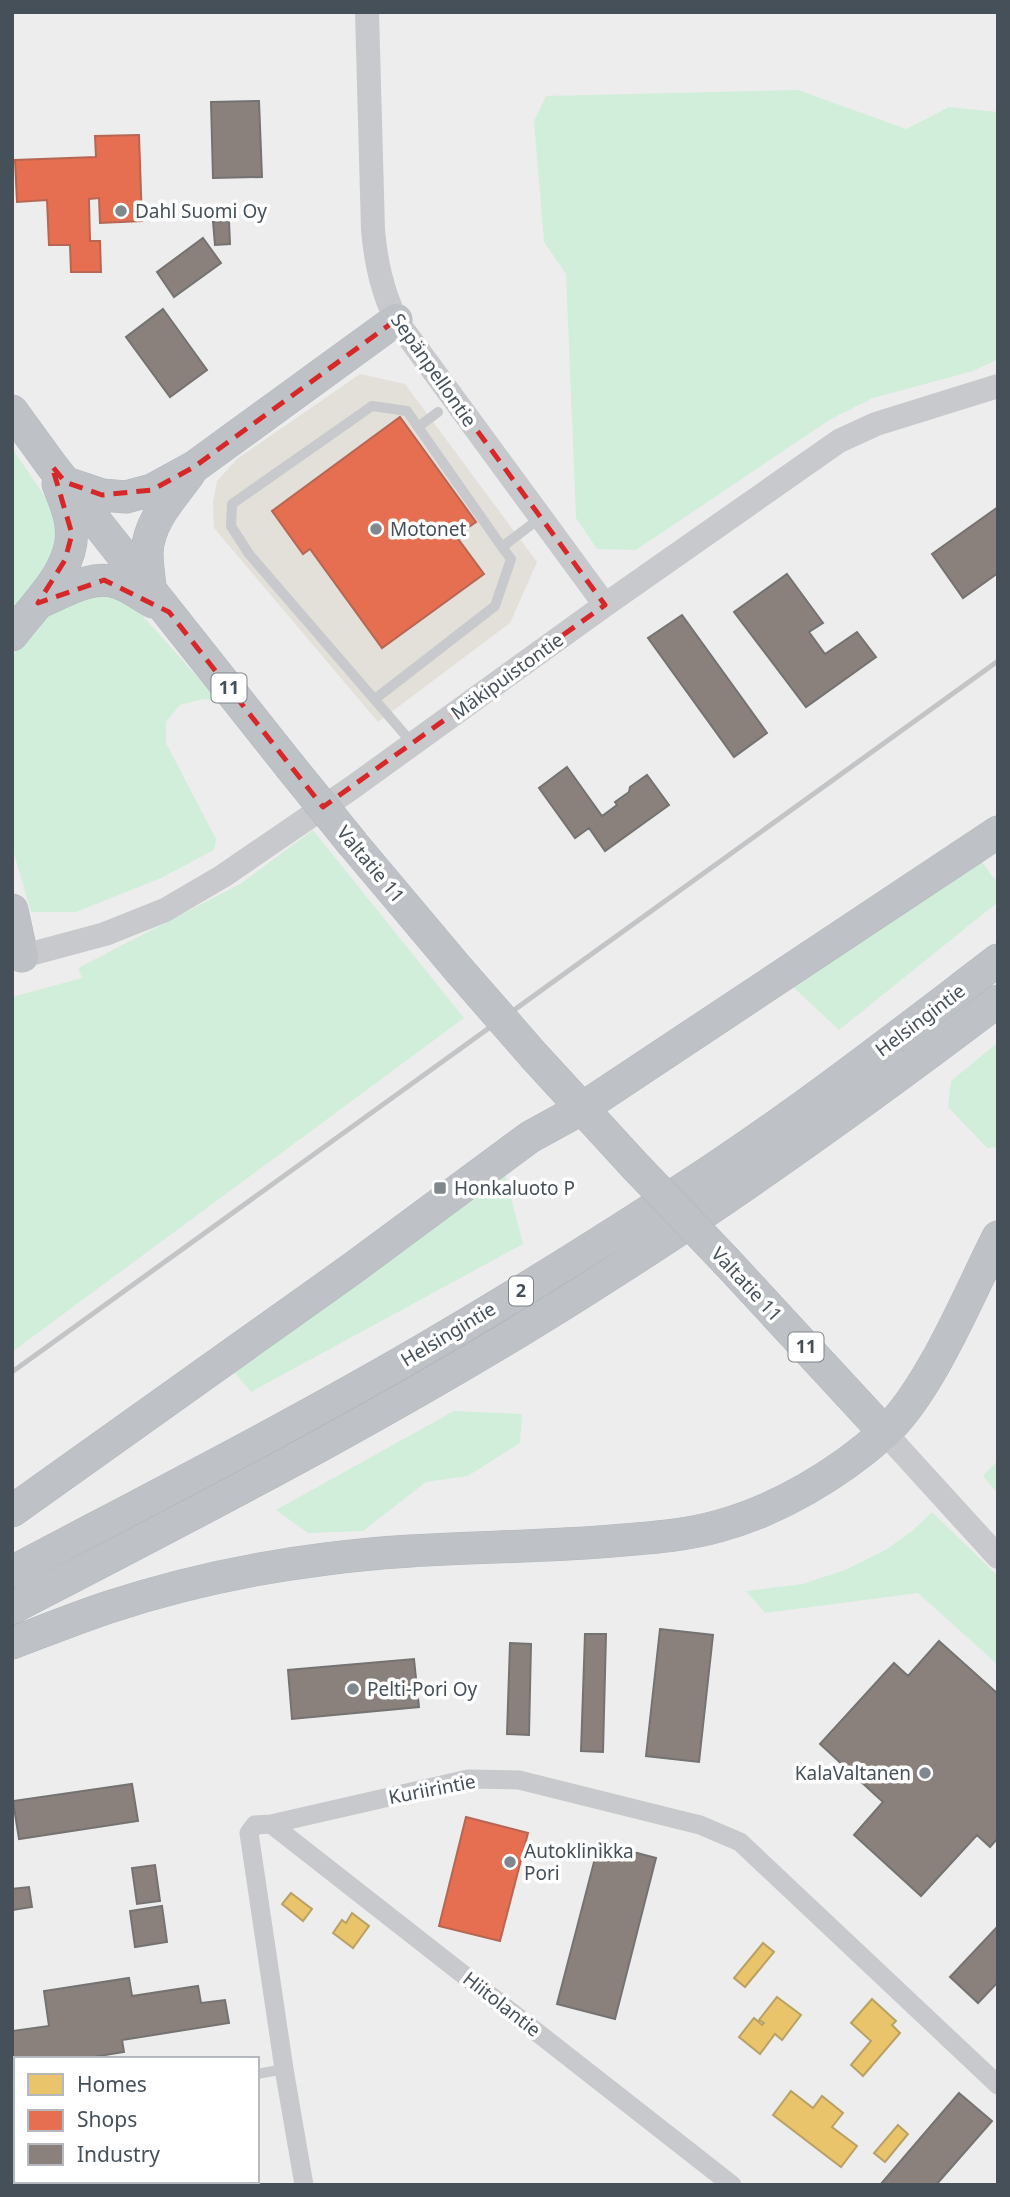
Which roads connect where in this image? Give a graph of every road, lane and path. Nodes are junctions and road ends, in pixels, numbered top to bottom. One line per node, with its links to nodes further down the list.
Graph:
1 (368, 12): 2 (street, Sepänpellontie)
2 (396, 320): 7 (highway); 9 (street, Sepänpellontie)
3 (998, 386): 13 (street, Mäkipuistontie)
4 (12, 411): 8 (highway, 11)
5 (438, 412): 6 (lane)
6 (418, 427): 10 (lane); 16 (lane)
7 (194, 467): 8 (highway); 11 (highway)
8 (59, 474): 11 (highway, 11); 12 (highway)
9 (540, 517): 10 (lane); 13 (street, Sepänpellontie)
10 (502, 547): 16 (lane)
11 (150, 587): 14 (highway, 11)
12 (38, 603): 14 (highway); 15 (highway)
13 (606, 605): 17 (street, Mäkipuistontie)
14 (169, 612): 23 (highway, Valtatie 11 / 11, bridge)
15 (12, 635)
16 (375, 699): 17 (lane)
17 (413, 744): 20 (street, Mäkipuistontie)
18 (998, 832): 23 (highway)
19 (12, 910): 20 (highway)
20 (17, 957)
21 (998, 960): 28 (highway, Helsingintie / 2)
22 (998, 1001): 29 (highway, Helsingintie / 2)
23 (581, 1109): 25 (highway, Valtatie 11 / 11, bridge); 26 (highway)
24 (998, 1237): 25 (highway)
25 (884, 1433): 27 (street); 30 (highway)
26 (12, 1511)
27 (998, 1557)
28 (12, 1572)
29 (12, 1608)
30 (12, 1643)
31 (271, 1824): 32 (street, Kuriirintie); 34 (street, Kuriirintie); 36 (street, Hiitolantie)
32 (284, 2069): 33 (lane); 35 (street, Kuriirintie)
33 (259, 2074)
34 (998, 2085)
35 (304, 2185)
36 (732, 2185)

